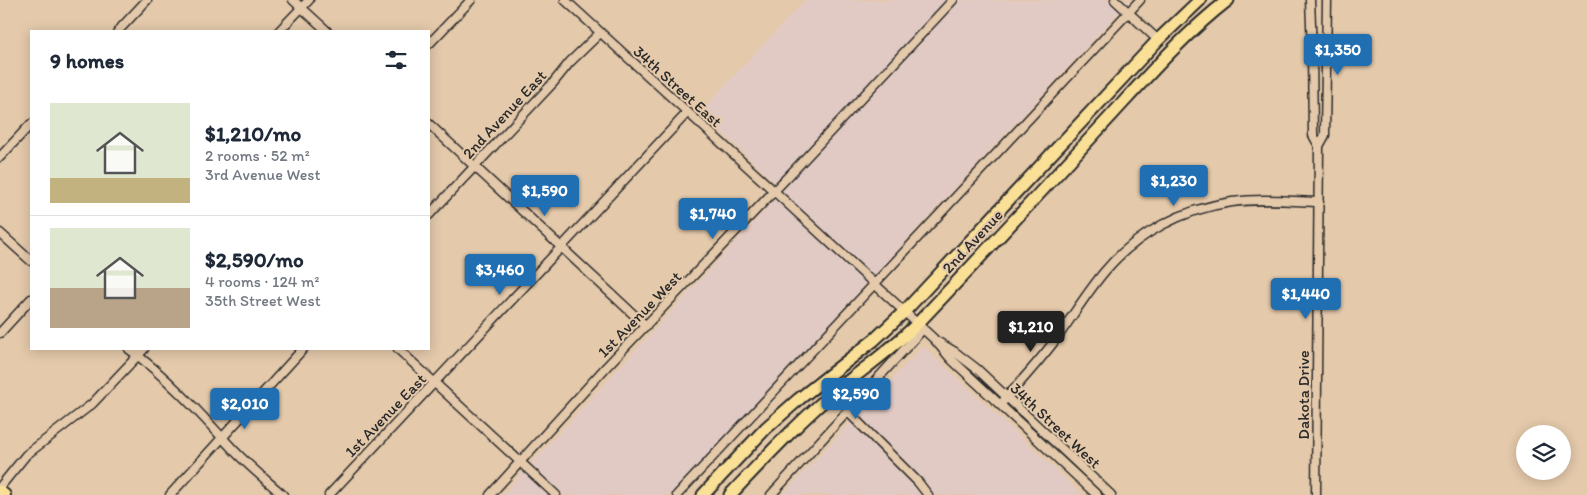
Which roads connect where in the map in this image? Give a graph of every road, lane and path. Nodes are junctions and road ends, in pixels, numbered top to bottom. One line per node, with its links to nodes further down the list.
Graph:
1 (148, 0): 15 (street)
2 (293, 0): 13 (street)
3 (309, 0): 13 (street)
4 (471, 0): 20 (street)
5 (565, 0): 18 (street, 34th Street East)
6 (953, 0): 27 (street, 1st Avenue West)
7 (1115, 0): 14 (street)
8 (1140, 0): 14 (street)
9 (1200, 0): 19 (highway, 2nd Avenue)
10 (1228, 0): 37 (highway, 2nd Avenue)
11 (1310, 0): 24 (street, Dakota Drive)
12 (1327, 0): 24 (street, Dakota Drive)
13 (301, 8): 16 (street); 17 (street)
14 (1128, 13): 19 (street); 33 (street)
15 (119, 30)
16 (280, 30)
17 (326, 30)
18 (600, 33): 21 (street, 34th Street East); 26 (street, 2nd Avenue East)
19 (1158, 40): 35 (highway, 2nd Avenue)
20 (430, 43)
21 (688, 113): 27 (street, 34th Street East); 31 (street, 1st Avenue East)
22 (30, 125): 25 (street)
23 (430, 125): 26 (street)
24 (1319, 146): 28 (street, Dakota Drive)
25 (0, 157)
26 (474, 167): 29 (street, 2nd Avenue East); 31 (street)
27 (774, 191): 33 (street, 34th Street West); 36 (street, 1st Avenue West)
28 (1318, 202): 46 (street); 67 (street, Dakota Drive)
29 (430, 214)
30 (0, 233): 32 (street)
31 (561, 247): 36 (street); 45 (street, 1st Avenue East)
32 (30, 260)
33 (875, 284): 35 (street, 34th Street West); 59 (street)
34 (30, 300): 38 (street)
35 (904, 312): 37 (street, 34th Street West); 48 (highway, 2nd Avenue)
36 (646, 326): 51 (street, 1st Avenue West)
37 (920, 326): 39 (street, 34th Street West); 49 (street); 62 (highway, 2nd Avenue)
38 (0, 333)
39 (934, 339): 46 (street, 34th Street West); 47 (street, 34th Street West)
40 (130, 350): 44 (street)
41 (143, 350): 44 (street)
42 (302, 350): 50 (street)
43 (399, 350): 45 (street)
44 (138, 356): 50 (street); 52 (street)
45 (435, 382): 51 (street); 56 (street, 1st Avenue East)
46 (1007, 397): 47 (street); 66 (street, 34th Street West)
47 (1000, 405): 65 (street, 34th Street West)
48 (790, 408): 60 (highway, 2nd Avenue); 61 (highway)
49 (848, 412): 63 (street); 64 (street)
50 (223, 437): 54 (street); 55 (street)
51 (521, 462): 57 (street, 1st Avenue West); 58 (street)
52 (0, 489): 53 (main road)
53 (5, 495)
54 (170, 495)
55 (283, 495)
56 (329, 495)
57 (490, 495)
58 (556, 495)
59 (677, 495)
60 (703, 495)
61 (713, 495)
62 (730, 495)
63 (771, 495)
64 (928, 495)
65 (1097, 495)
66 (1112, 495)
67 (1316, 495)

